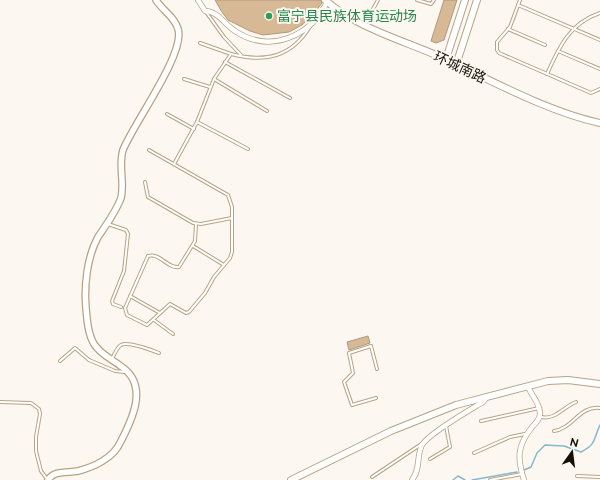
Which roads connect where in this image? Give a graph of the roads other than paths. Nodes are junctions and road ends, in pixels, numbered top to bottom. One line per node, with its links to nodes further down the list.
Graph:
1 (156, 0): 44 (street)
2 (198, 0): 12 (street)
3 (378, 0): 15 (lane)
4 (417, 0): 5 (lane)
5 (434, 0)
6 (465, 0): 24 (main road)
7 (477, 0): 26 (main road)
8 (516, 0): 10 (lane)
9 (327, 1): 14 (street); 15 (main road, 环城南路)
10 (520, 1): 11 (lane)
11 (518, 5): 16 (lane); 17 (lane)
12 (205, 11): 14 (street); 23 (lane)
13 (600, 13): 17 (lane)
14 (312, 24): 23 (lane)
15 (365, 24): 24 (main road, 环城南路)
16 (508, 29): 20 (lane); 28 (lane)
17 (573, 29): 18 (lane); 21 (lane)
18 (600, 40)
19 (200, 43): 22 (lane)
20 (545, 45)
21 (558, 51): 27 (lane); 28 (lane)
22 (231, 54): 23 (lane); 25 (lane)
23 (242, 56)
24 (446, 59): 26 (main road, 环城南路)
25 (225, 62): 30 (lane); 33 (lane)
26 (456, 65): 37 (main road, 环城南路)
27 (600, 69)
28 (547, 74): 32 (lane)
29 (184, 79): 31 (lane)
30 (214, 79): 31 (lane); 34 (lane)
31 (210, 87): 36 (lane)
32 (600, 89)
33 (290, 98)
34 (267, 111)
35 (167, 114): 38 (lane)
36 (197, 122): 38 (lane); 39 (lane)
37 (600, 123)
38 (194, 129): 41 (lane)
39 (248, 149)
40 (149, 150): 41 (lane)
41 (174, 164): 43 (lane)
42 (145, 182): 45 (lane)
43 (232, 218): 45 (lane); 47 (lane)
44 (107, 224): 49 (lane); 54 (street)
45 (196, 224): 46 (lane)
46 (193, 246): 47 (lane); 48 (lane)
47 (224, 265): 50 (lane)
48 (130, 296): 50 (lane); 51 (lane)
49 (121, 307)
50 (160, 313): 51 (lane)
51 (154, 320): 52 (lane)
52 (173, 334)
53 (159, 353): 54 (lane)
54 (111, 360): 57 (street)
55 (60, 361): 57 (lane)
56 (377, 369): 61 (lane)
57 (128, 371): 78 (street)
58 (600, 384): 59 (main road)
59 (528, 386): 60 (main road); 64 (street)
60 (487, 397): 68 (street); 79 (main road)
61 (376, 398)
62 (0, 402): 78 (lane)
63 (576, 402): 66 (lane)
64 (539, 408): 66 (street); 67 (lane)
65 (600, 408): 69 (lane)
66 (540, 417): 70 (street)
67 (481, 421)
68 (446, 426): 71 (street); 73 (lane)
69 (554, 431)
70 (528, 434): 72 (lane); 74 (street)
71 (424, 442): 76 (lane); 80 (street)
72 (474, 453)
73 (430, 459)
74 (522, 474): 81 (lane); 82 (street)
75 (577, 476): 77 (lane)
76 (372, 477)
77 (600, 477)
78 (48, 480)
79 (291, 480)
80 (412, 480)
81 (490, 480)
82 (524, 480)

